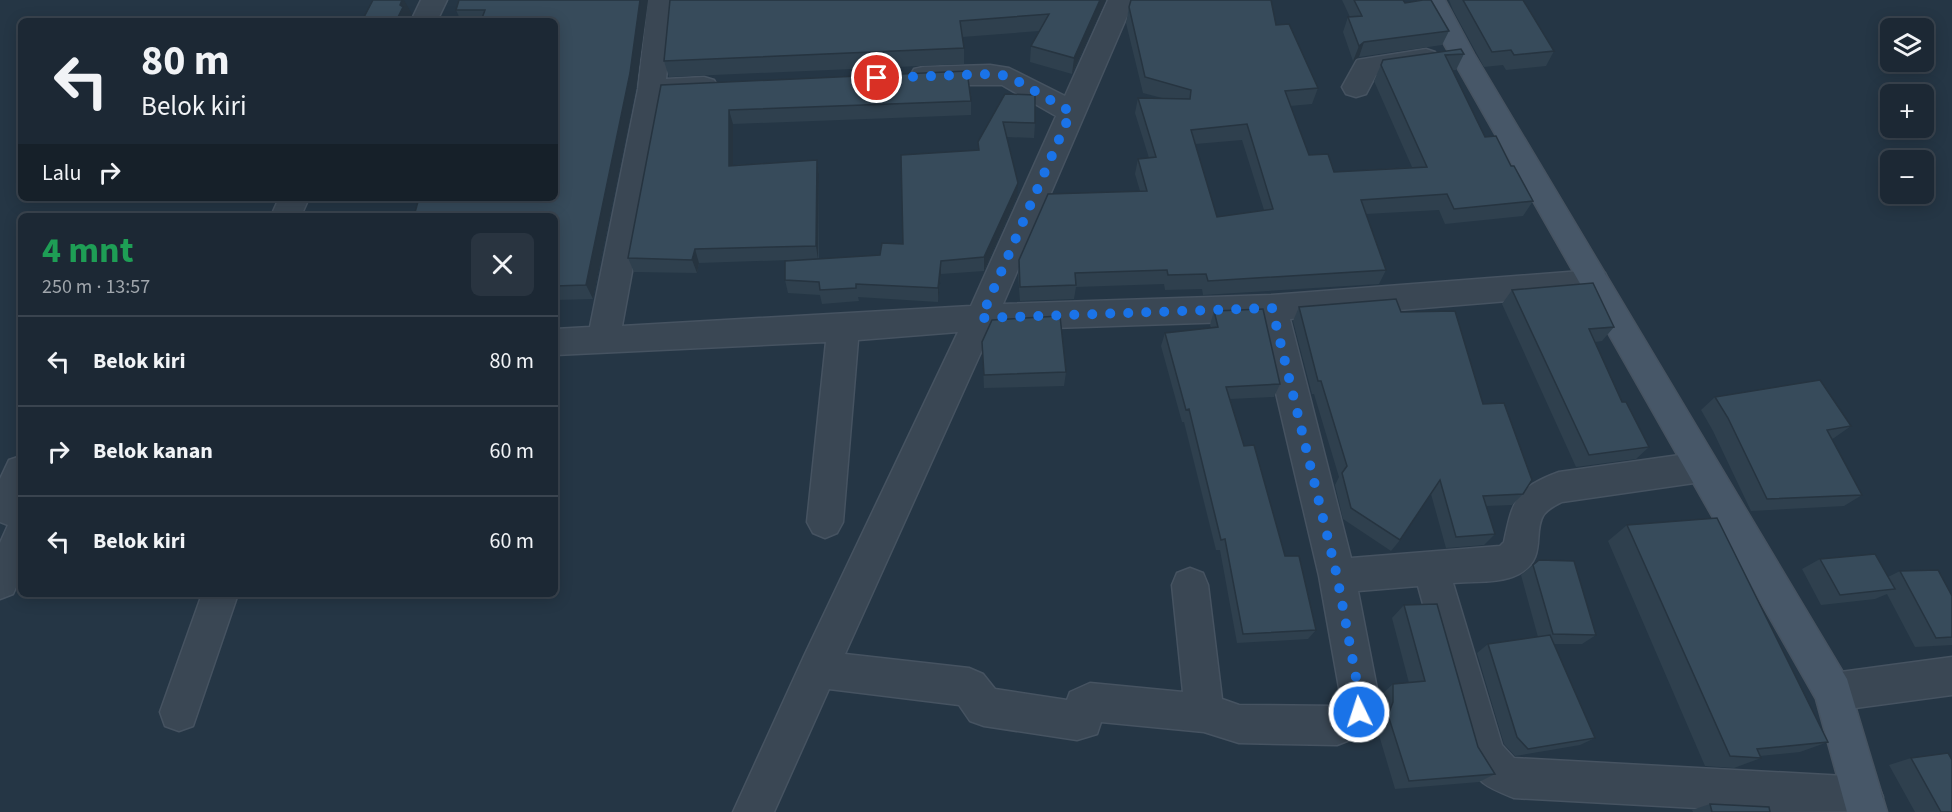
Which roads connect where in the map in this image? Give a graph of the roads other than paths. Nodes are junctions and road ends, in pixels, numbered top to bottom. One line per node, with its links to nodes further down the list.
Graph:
1 (434, 0): 5 (street)
2 (661, 0): 10 (street)
3 (1121, 0): 11 (street)
4 (1432, 0): 6 (main road)
5 (425, 18)
6 (1461, 54): 9 (street); 12 (main road)
7 (894, 77): 11 (street)
8 (728, 86): 10 (street)
9 (1356, 87)
10 (652, 89): 16 (street)
11 (1071, 112): 14 (street)
12 (1594, 282): 13 (street); 18 (main road)
13 (1272, 308): 14 (street); 24 (street)
14 (981, 318): 15 (street); 28 (street)
15 (843, 328): 16 (street); 21 (street)
16 (603, 340): 17 (street)
17 (558, 342)
18 (1701, 466): 23 (street); 30 (main road)
19 (18, 477): 20 (street)
20 (18, 512)
21 (825, 522)
22 (18, 543): 25 (street)
23 (1431, 569): 24 (street); 33 (street)
24 (1337, 576): 32 (street)
25 (0, 582)
26 (1190, 585): 32 (street)
27 (219, 597): 31 (street)
28 (817, 669): 32 (street); 34 (street)
29 (1952, 676): 30 (street)
30 (1833, 692): 33 (main road)
31 (179, 712)
32 (1204, 713)
33 (1865, 804)
34 (753, 812)

